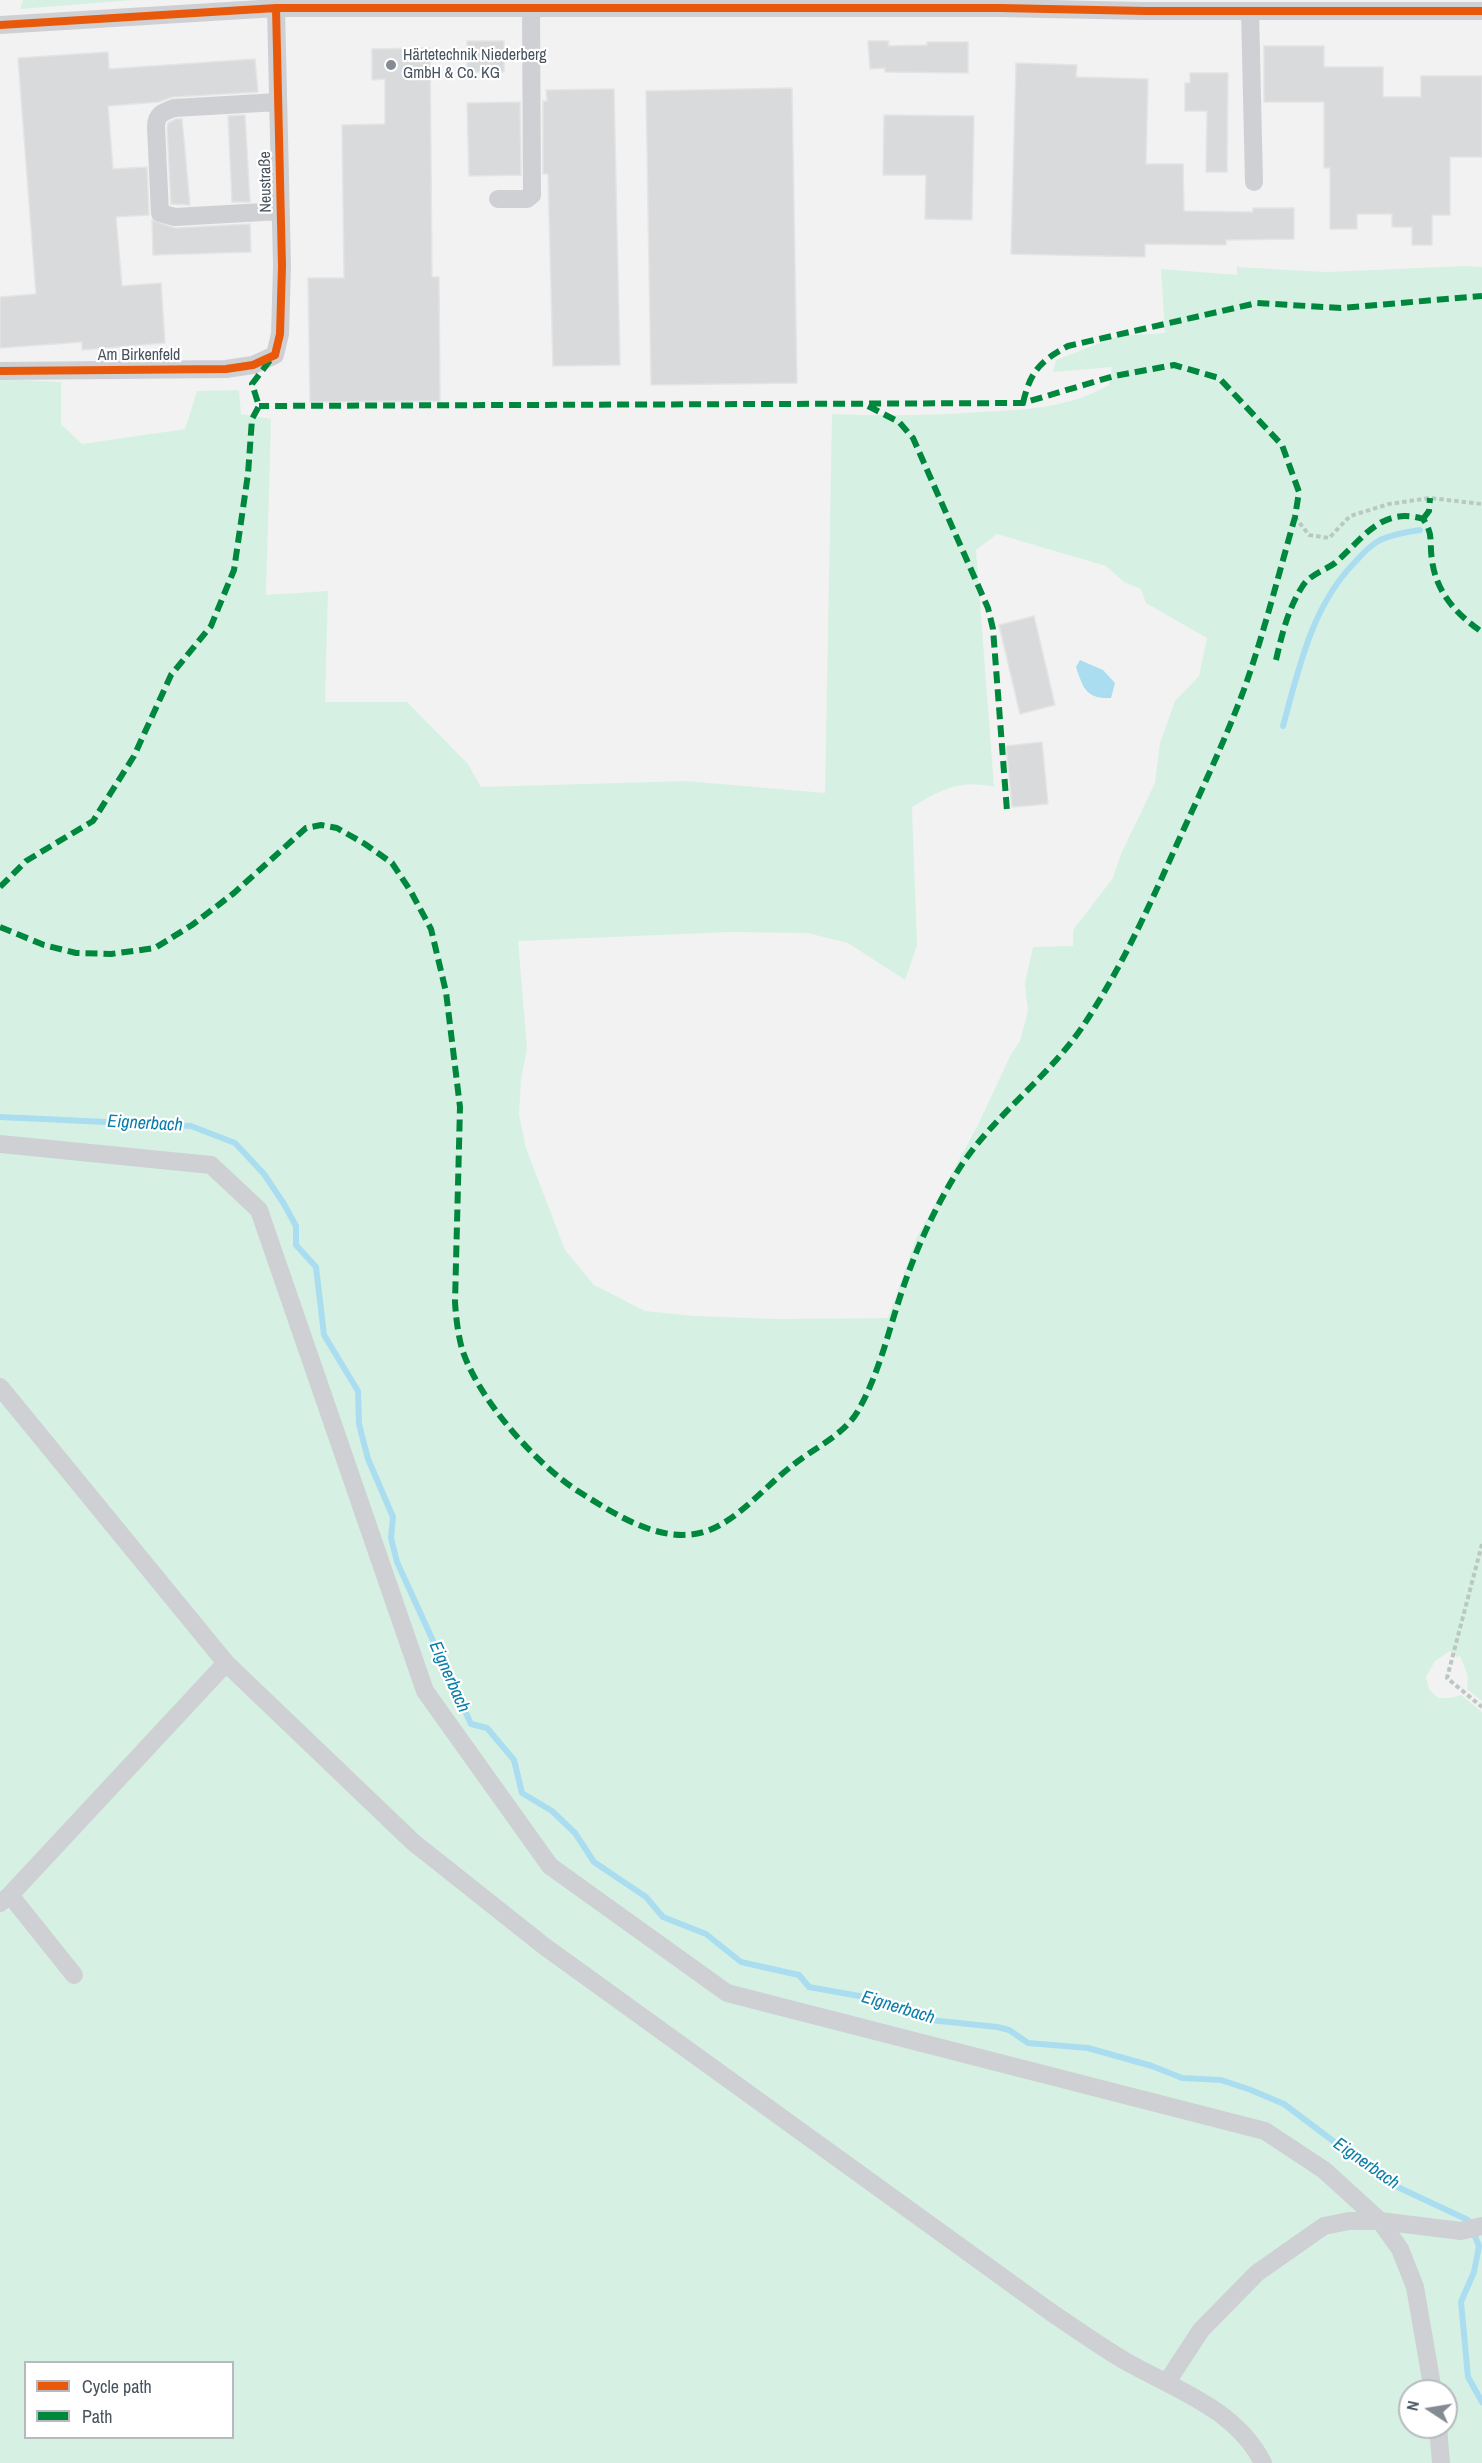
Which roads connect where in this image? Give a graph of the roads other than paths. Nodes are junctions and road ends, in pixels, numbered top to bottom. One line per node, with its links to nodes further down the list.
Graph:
1 (318, 4): 3 (street); 4 (street)
2 (1317, 5): 5 (street); 6 (street)
3 (531, 7): 5 (street); 10 (street)
4 (276, 8): 7 (street); 8 (street, Neustraße)
5 (1250, 11): 9 (street)
6 (1482, 11)
7 (0, 25)
8 (278, 102): 11 (street, Neustraße); 11 (street)
9 (1254, 182)
10 (498, 199)
11 (280, 212): 12 (street, Neustraße)
12 (275, 355): 13 (street, Am Birkenfeld)
13 (0, 371)
14 (0, 1144): 19 (street)
15 (0, 1387): 16 (street)
16 (226, 1663): 17 (street); 22 (street)
17 (5, 1899): 18 (street)
18 (74, 1975)
19 (1380, 2221): 20 (street); 21 (street); 22 (street)
20 (1482, 2226)
21 (1431, 2379)
22 (1167, 2382): 24 (street)
23 (1439, 2439): 25 (street)
24 (1263, 2463)
25 (1441, 2463)

